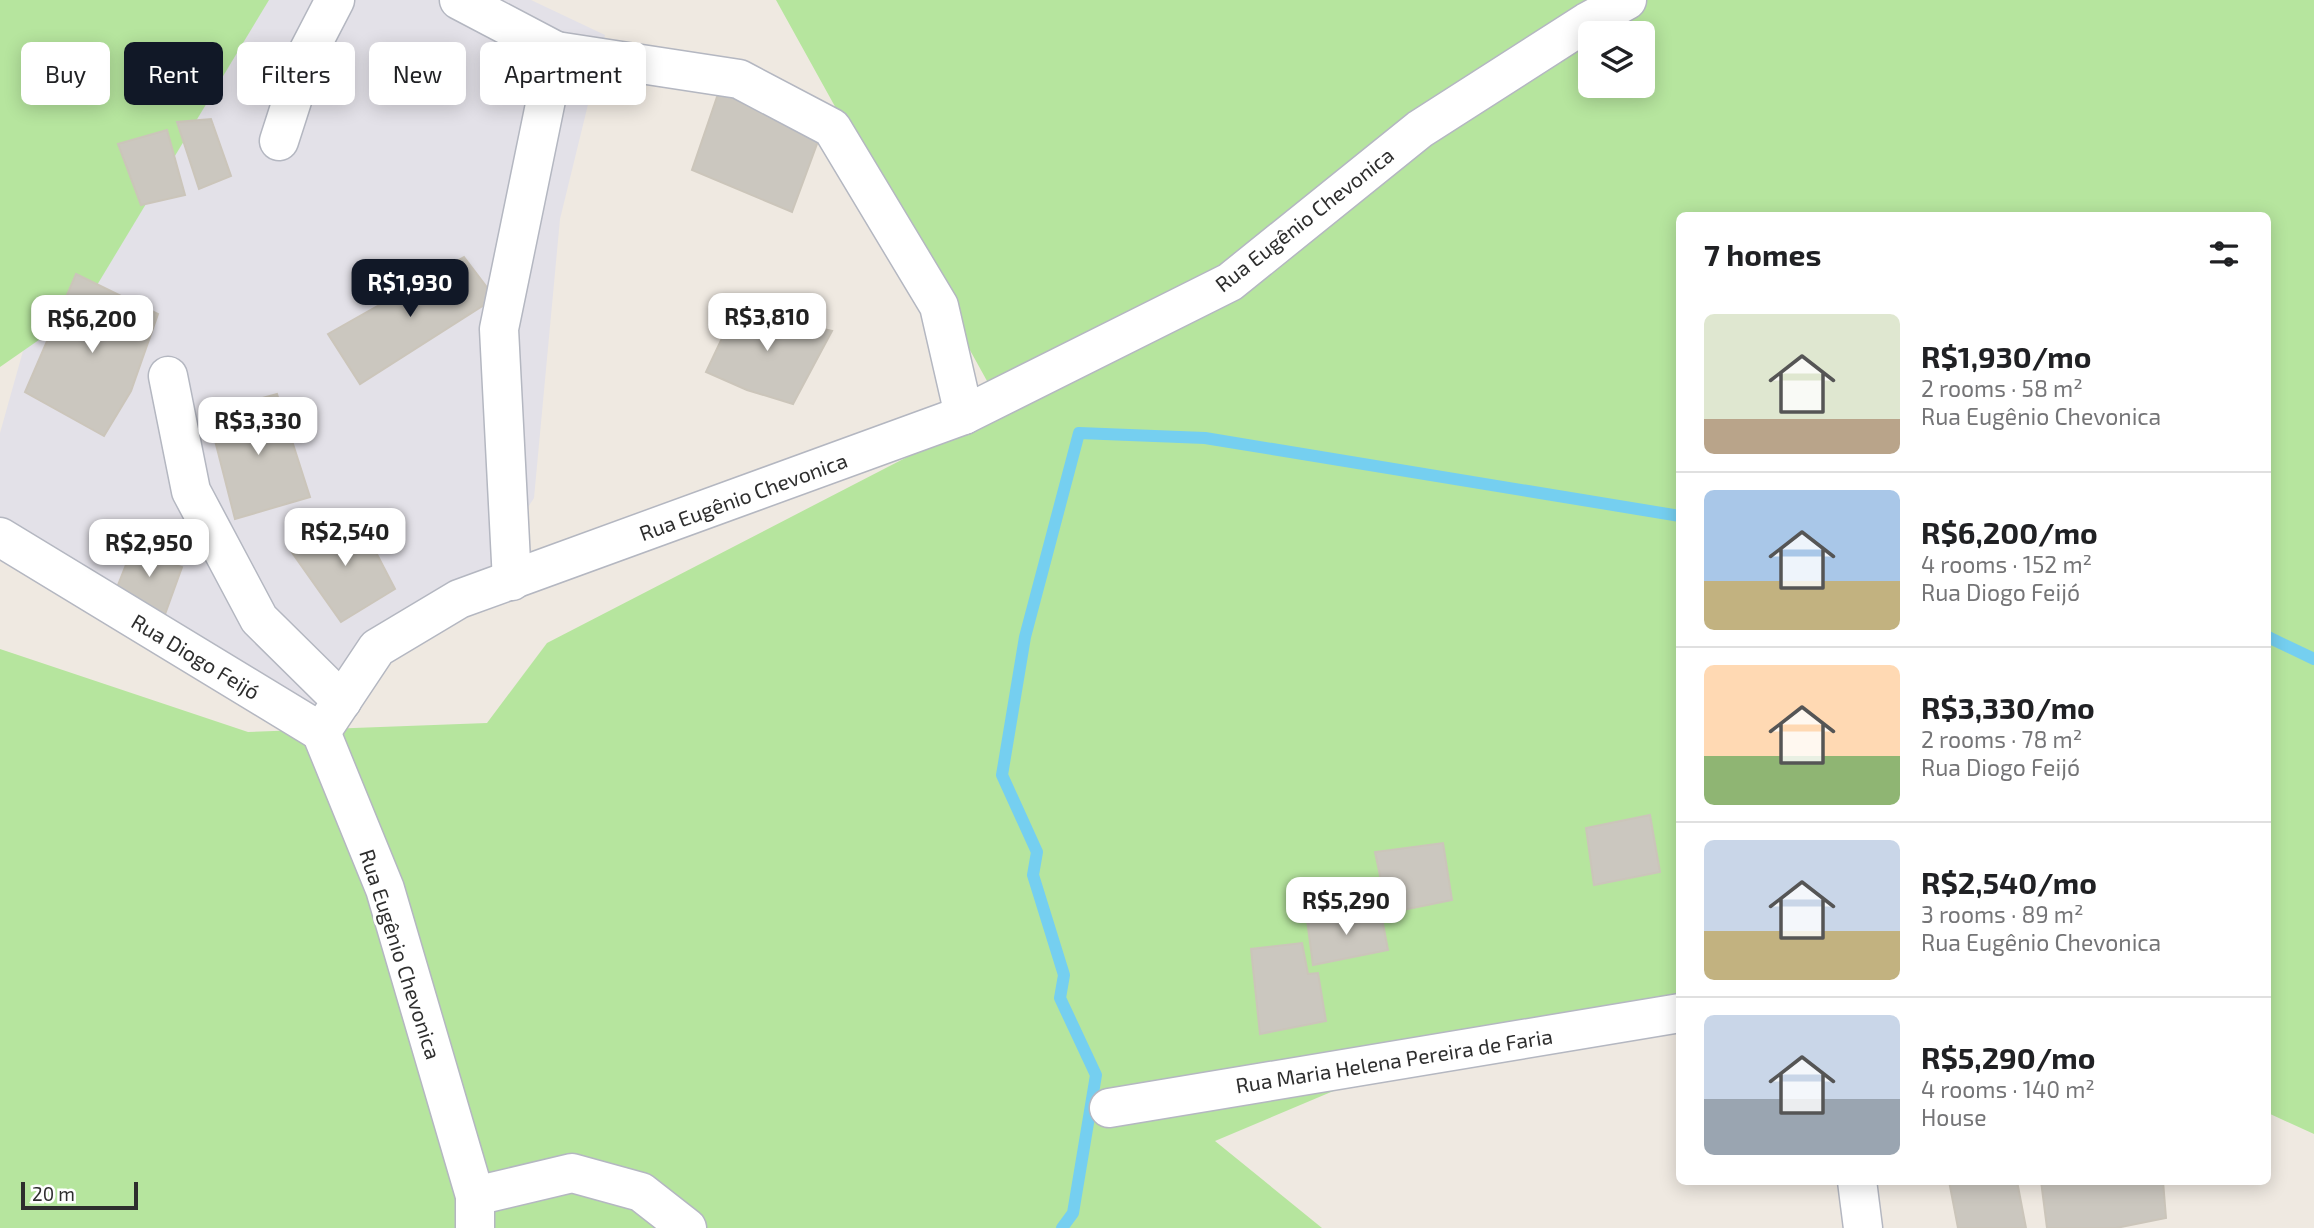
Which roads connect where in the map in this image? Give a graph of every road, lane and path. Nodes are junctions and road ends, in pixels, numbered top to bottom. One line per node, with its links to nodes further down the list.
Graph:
1 (335, 0): 7 (street)
2 (459, 0): 4 (street)
3 (1627, 0): 9 (street, Rua Eugênio Chevonica)
4 (538, 42)
5 (646, 65): 9 (street)
6 (544, 105): 11 (street)
7 (279, 141)
8 (168, 376): 12 (street)
9 (964, 415): 11 (street, Rua Eugênio Chevonica)
10 (0, 537): 12 (street, Rua Diogo Feijó)
11 (512, 581): 12 (street, Rua Eugênio Chevonica)
12 (331, 716): 16 (street, Rua Eugênio Chevonica)
13 (1676, 1014): 14 (street, Rua Maria Helena Pereira de Faria)
14 (1109, 1108)
15 (1858, 1185): 18 (street)
16 (475, 1212): 17 (street)
17 (687, 1228)
18 (1863, 1228)

